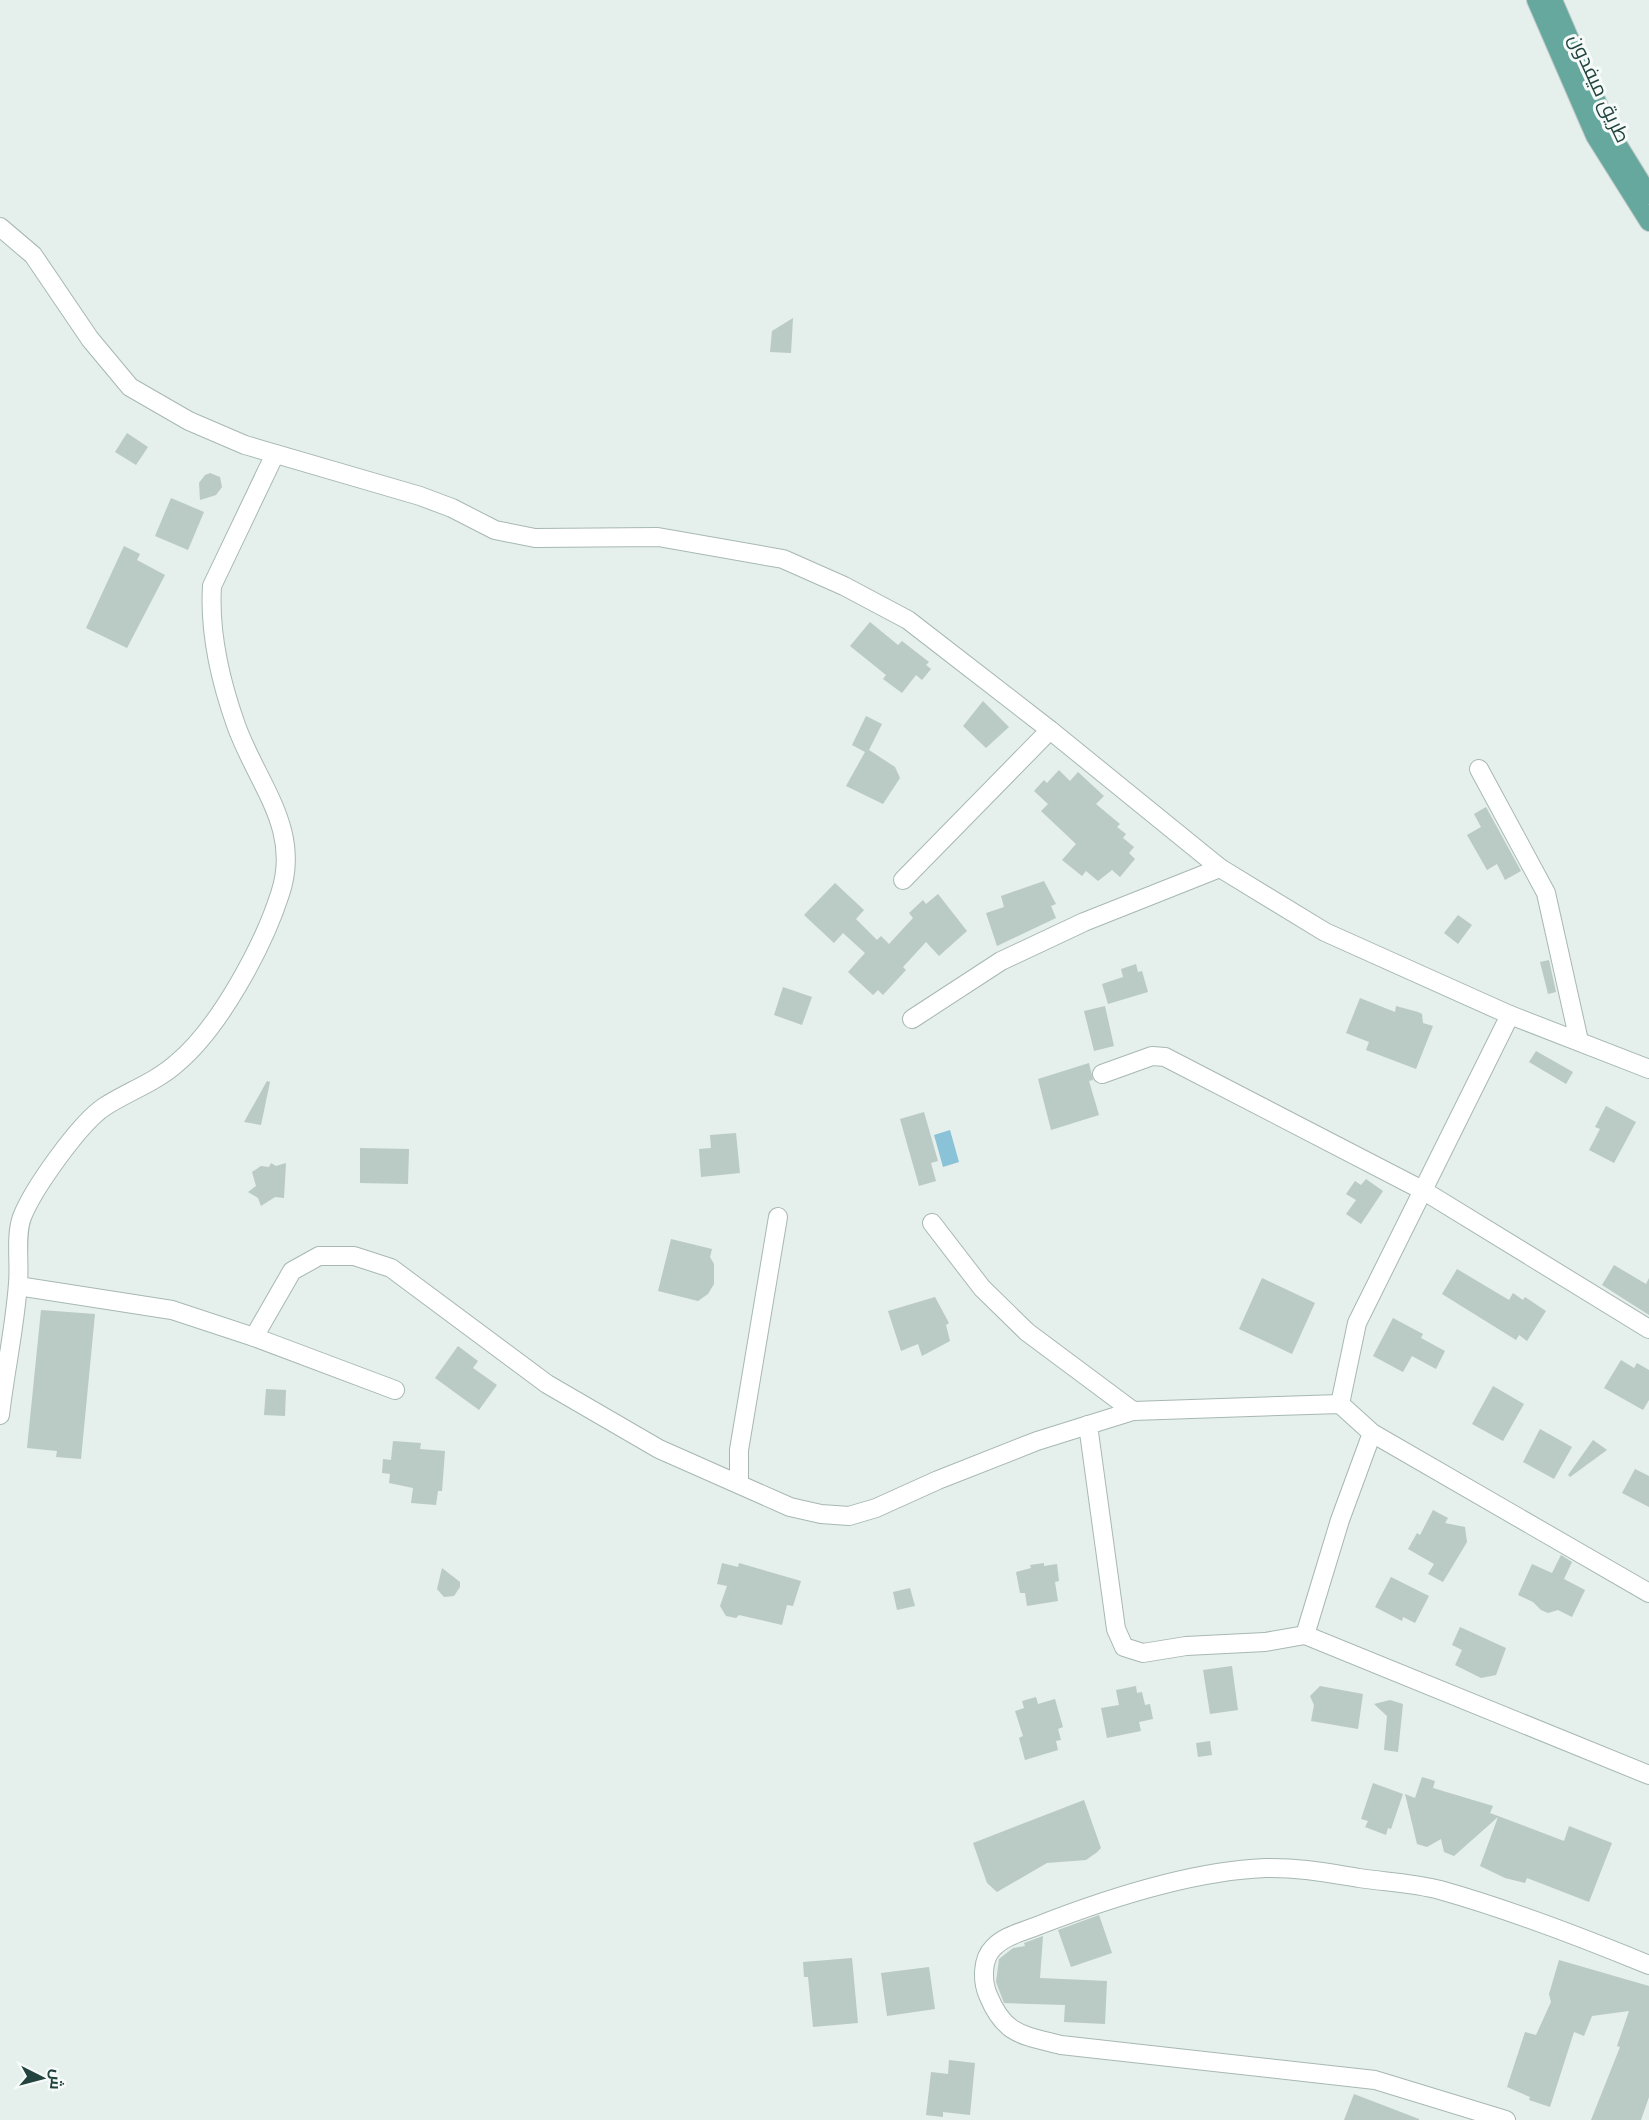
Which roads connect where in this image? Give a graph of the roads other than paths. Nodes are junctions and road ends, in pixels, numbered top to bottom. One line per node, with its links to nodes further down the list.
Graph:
1 (1536, 0): 4 (main road, طريق ميفدون)
2 (1553, 0): 3 (main road, طريق ميفدون)
3 (1649, 195)
4 (1649, 222)
5 (0, 227): 6 (street)
6 (275, 454): 7 (street); 19 (street)
7 (1050, 730): 9 (street); 10 (street)
8 (1479, 769): 13 (street)
9 (1221, 868): 11 (street); 12 (street)
10 (903, 880)
11 (1510, 1015): 13 (street); 16 (street)
12 (912, 1019)
13 (1579, 1041): 14 (street)
14 (1649, 1069)
15 (1102, 1074): 16 (street)
16 (1424, 1191): 20 (street); 23 (street)
17 (778, 1217): 28 (street)
18 (932, 1223): 24 (street)
19 (18, 1286): 21 (street); 25 (street)
20 (1649, 1329)
21 (254, 1337): 22 (street); 28 (street)
22 (394, 1390)
23 (1340, 1404): 24 (street); 27 (street)
24 (1132, 1412): 26 (street)
25 (0, 1415)
26 (1088, 1425): 28 (street); 30 (street)
27 (1372, 1432): 29 (street); 30 (street)
28 (739, 1483)
29 (1649, 1593)
30 (1305, 1635): 31 (street)
31 (1649, 1775)
32 (1649, 1965): 33 (street)
33 (1506, 2120)

